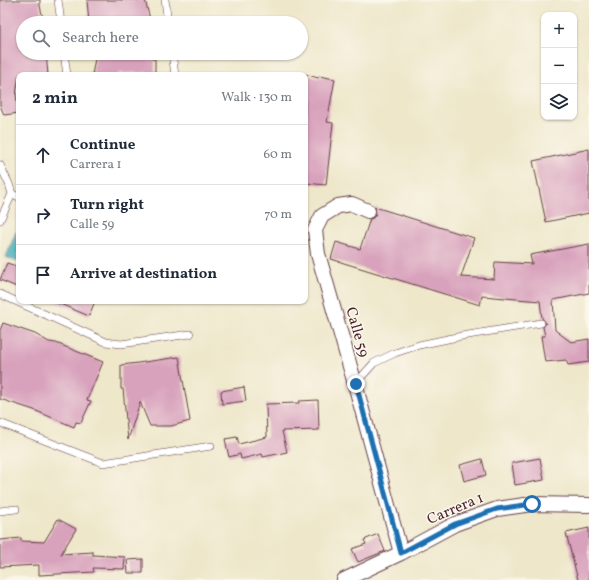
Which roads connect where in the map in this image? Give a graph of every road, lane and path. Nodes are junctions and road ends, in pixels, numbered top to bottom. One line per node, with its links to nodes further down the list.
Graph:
1 (58, 0): 3 (lane)
2 (165, 0): 4 (lane)
3 (60, 16)
4 (167, 16)
5 (65, 60): 7 (lane)
6 (173, 60): 8 (lane)
7 (67, 72)
8 (175, 72)
9 (0, 166): 10 (lane)
10 (12, 194): 11 (lane); 13 (lane)
11 (16, 196)
12 (368, 211): 19 (street, Calle 59)
13 (0, 218)
14 (0, 294): 15 (lane)
15 (16, 301)
16 (22, 304): 18 (lane)
17 (542, 323): 19 (lane)
18 (190, 334)
19 (356, 384): 25 (street, Calle 59)
20 (0, 423): 21 (lane)
21 (211, 446)
22 (589, 505): 25 (street, Carrera 1)
23 (16, 509): 24 (lane)
24 (0, 511)
25 (401, 553): 26 (street, Carrera 1)
26 (344, 580)

